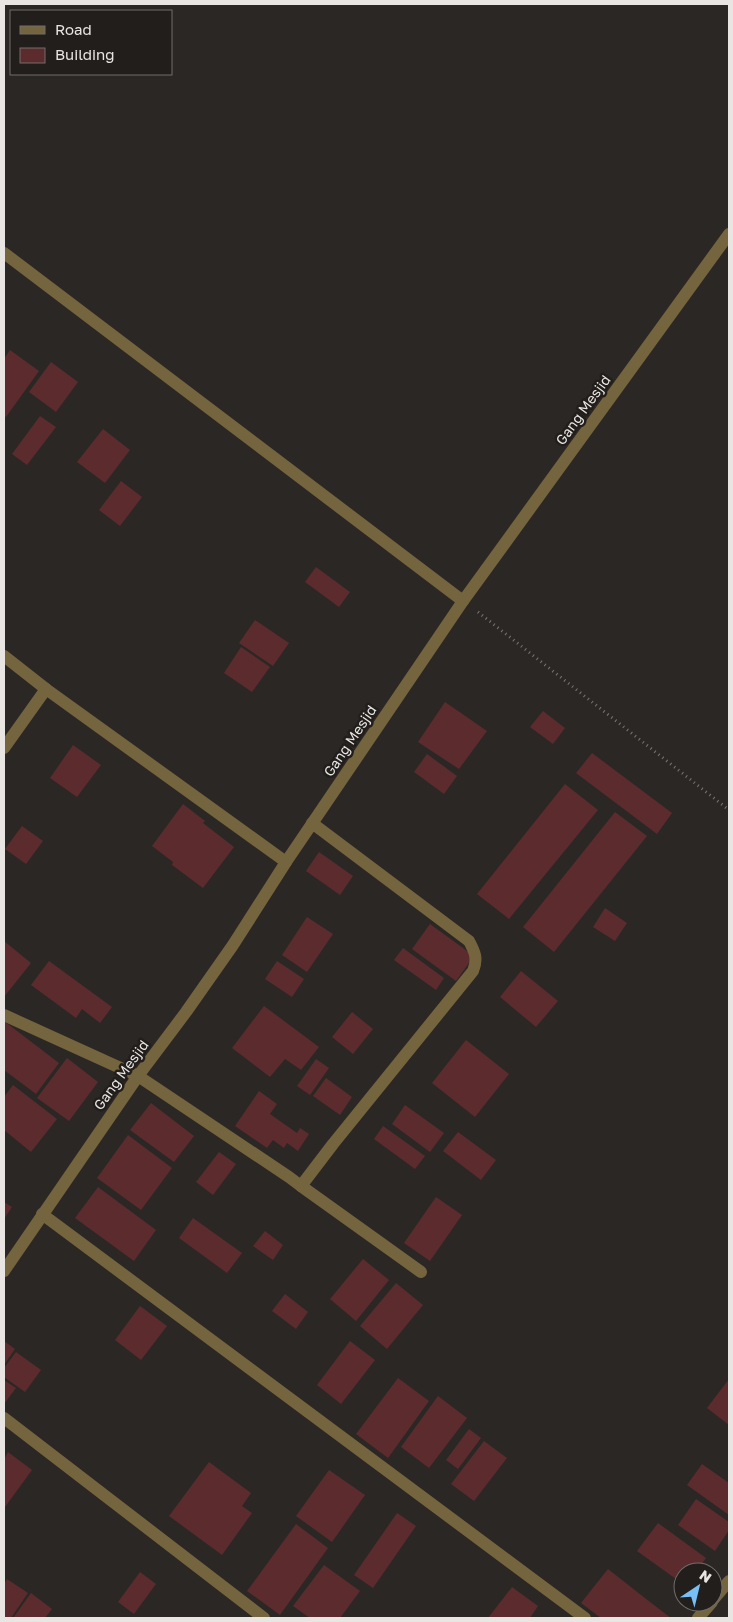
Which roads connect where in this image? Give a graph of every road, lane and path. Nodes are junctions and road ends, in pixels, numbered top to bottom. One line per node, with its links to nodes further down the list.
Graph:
1 (729, 234): 3 (street, Gang Mesjid)
2 (4, 253): 3 (street)
3 (464, 601): 7 (path); 8 (street, Gang Mesjid)
4 (4, 656): 5 (street)
5 (46, 689): 6 (street); 9 (street)
6 (4, 748)
7 (729, 810)
8 (312, 823): 9 (street, Gang Mesjid); 12 (street)
9 (286, 862): 11 (street, Gang Mesjid)
10 (4, 1015): 11 (street)
11 (138, 1076): 12 (street); 13 (street, Gang Mesjid)
12 (301, 1186): 15 (street)
13 (42, 1214): 14 (street, Gang Mesjid); 18 (street)
14 (4, 1271)
15 (421, 1272)
16 (4, 1418): 17 (street)
17 (264, 1618)
18 (585, 1618)

